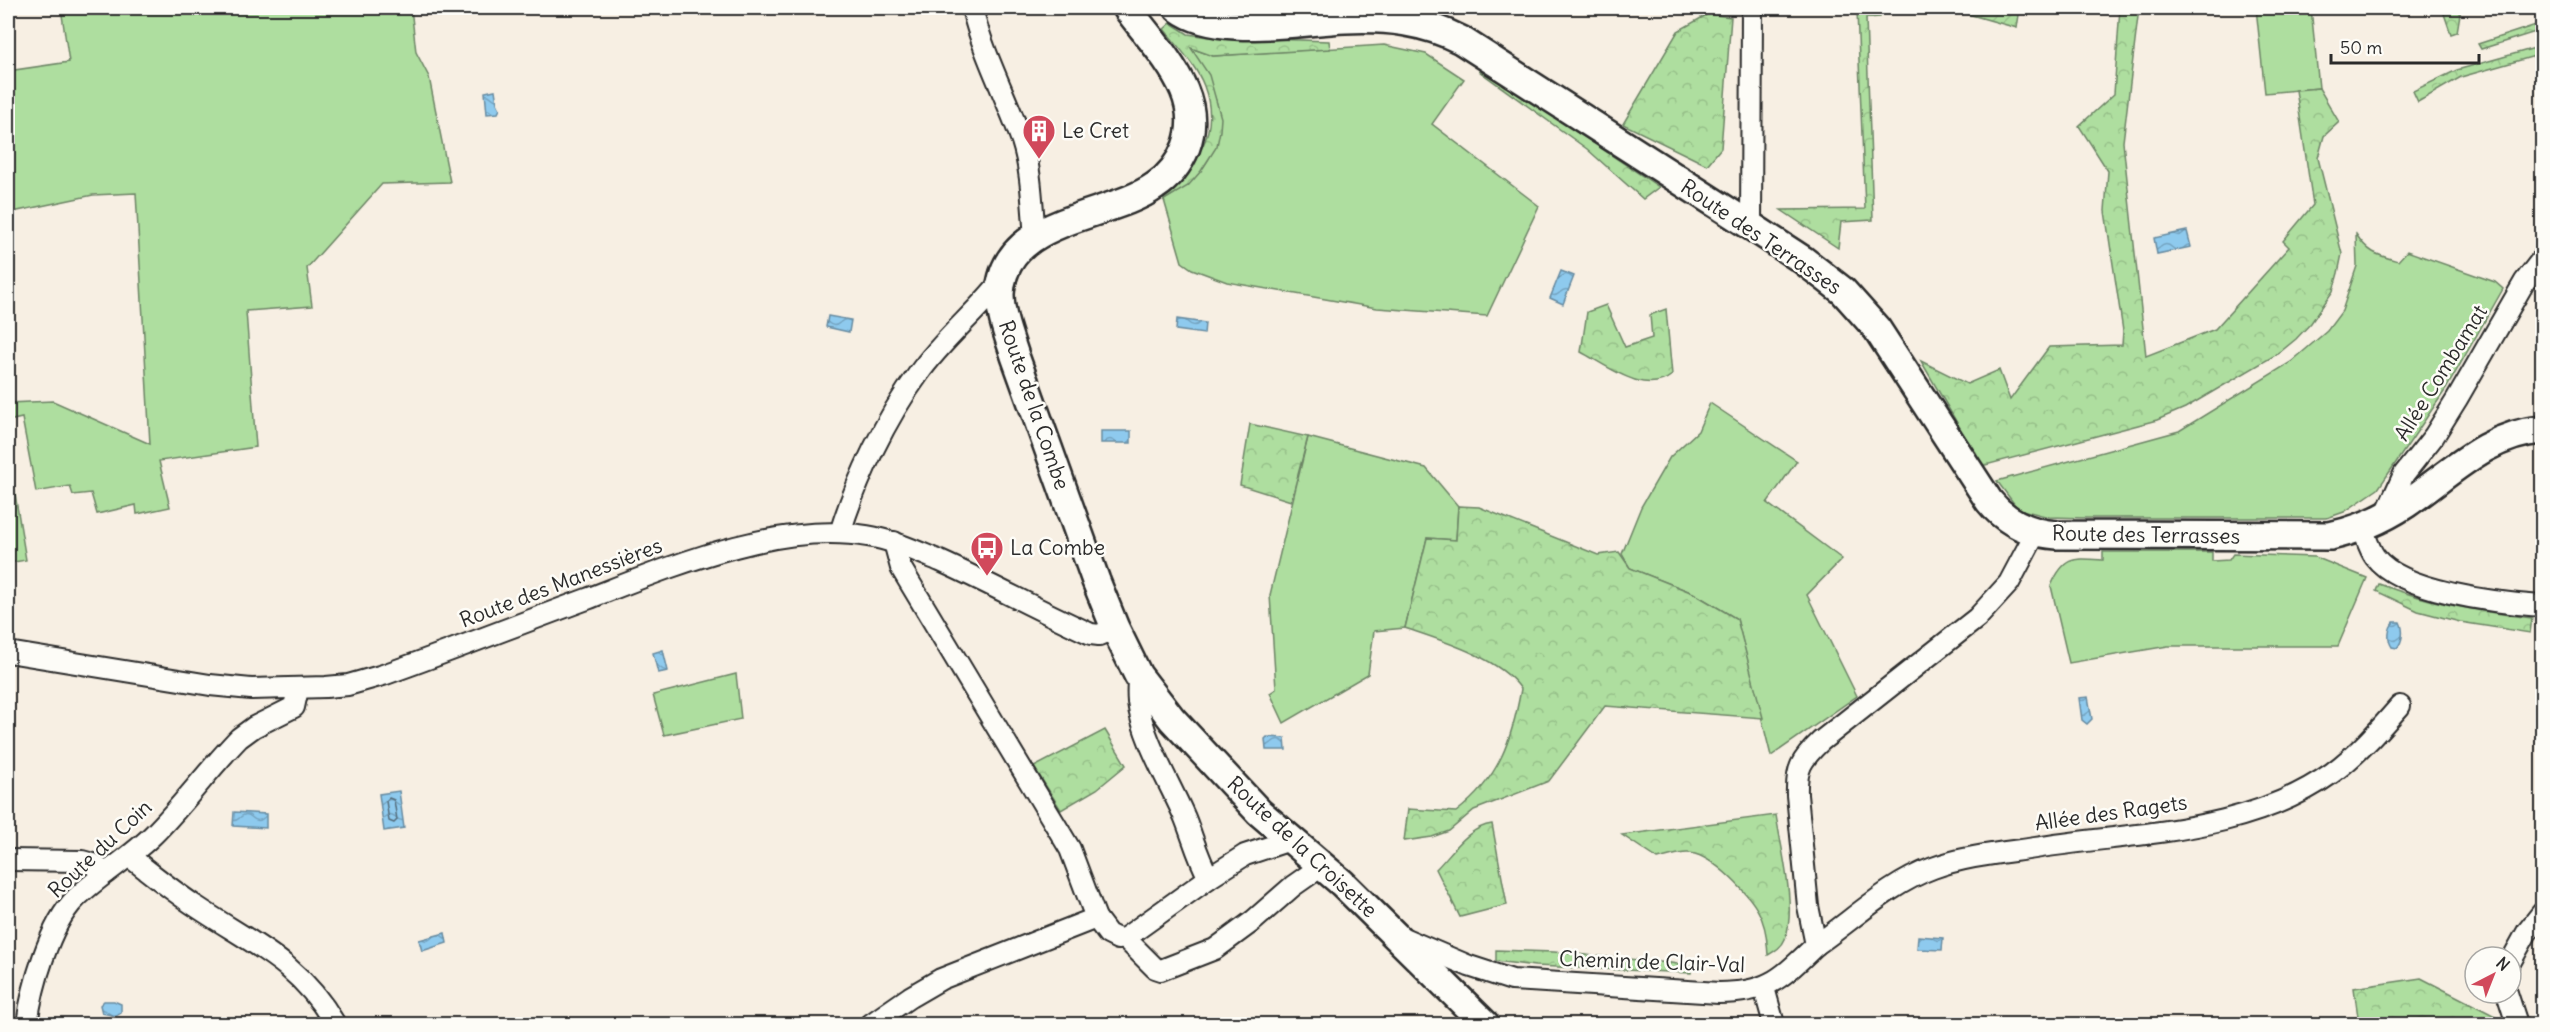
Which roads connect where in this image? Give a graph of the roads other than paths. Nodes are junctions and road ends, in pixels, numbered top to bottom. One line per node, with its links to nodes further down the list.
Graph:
1 (972, 8): 6 (street)
2 (1127, 8): 6 (street)
3 (1178, 8): 5 (street, Route des Terrasses)
4 (1752, 8): 5 (street)
5 (1751, 226): 11 (street, Route des Terrasses)
6 (1035, 237): 8 (street)
7 (2542, 260): 10 (street, Allée Combamat)
8 (1002, 280): 12 (street); 15 (street, Route de la Combe)
9 (2542, 430): 10 (street, Route des Terrasses)
10 (2375, 521): 11 (street, Route des Terrasses); 14 (street)
11 (2036, 532): 30 (street)
12 (840, 533): 13 (street, Route des Manessières); 18 (street, Route des Manessières)
13 (894, 542): 15 (street, Route des Manessières); 27 (street)
14 (2541, 606)
15 (1115, 628): 17 (street, Route de la Croisette)
16 (8, 652): 18 (street, Route des Manessières)
17 (1138, 675): 20 (street, Route de la Croisette); 25 (street)
18 (298, 689): 21 (street, Route du Coin)
19 (2400, 706): 30 (street, Allée des Ragets)
20 (1290, 840): 23 (street, Route de la Croisette); 25 (street)
21 (130, 857): 24 (street, Route du Coin); 35 (street)
22 (8, 860): 24 (street)
23 (1323, 865): 28 (street, Route de la Croisette); 29 (street)
24 (106, 873): 34 (street, Route du Coin)
25 (1209, 878): 29 (street)
26 (2542, 913): 31 (street)
27 (1096, 918): 29 (street); 36 (street)
28 (1393, 933): 32 (street, Chemin de Clair-Val); 37 (street, Route de la Croisette)
29 (1125, 938)
30 (1815, 945): 32 (street, Chemin de Clair-Val)
31 (2520, 945)
32 (1764, 988): 38 (street)
33 (2511, 1005): 39 (street)
34 (27, 1024)
35 (335, 1024)
36 (871, 1024)
37 (1485, 1024)
38 (1774, 1024)
39 (2517, 1024)

